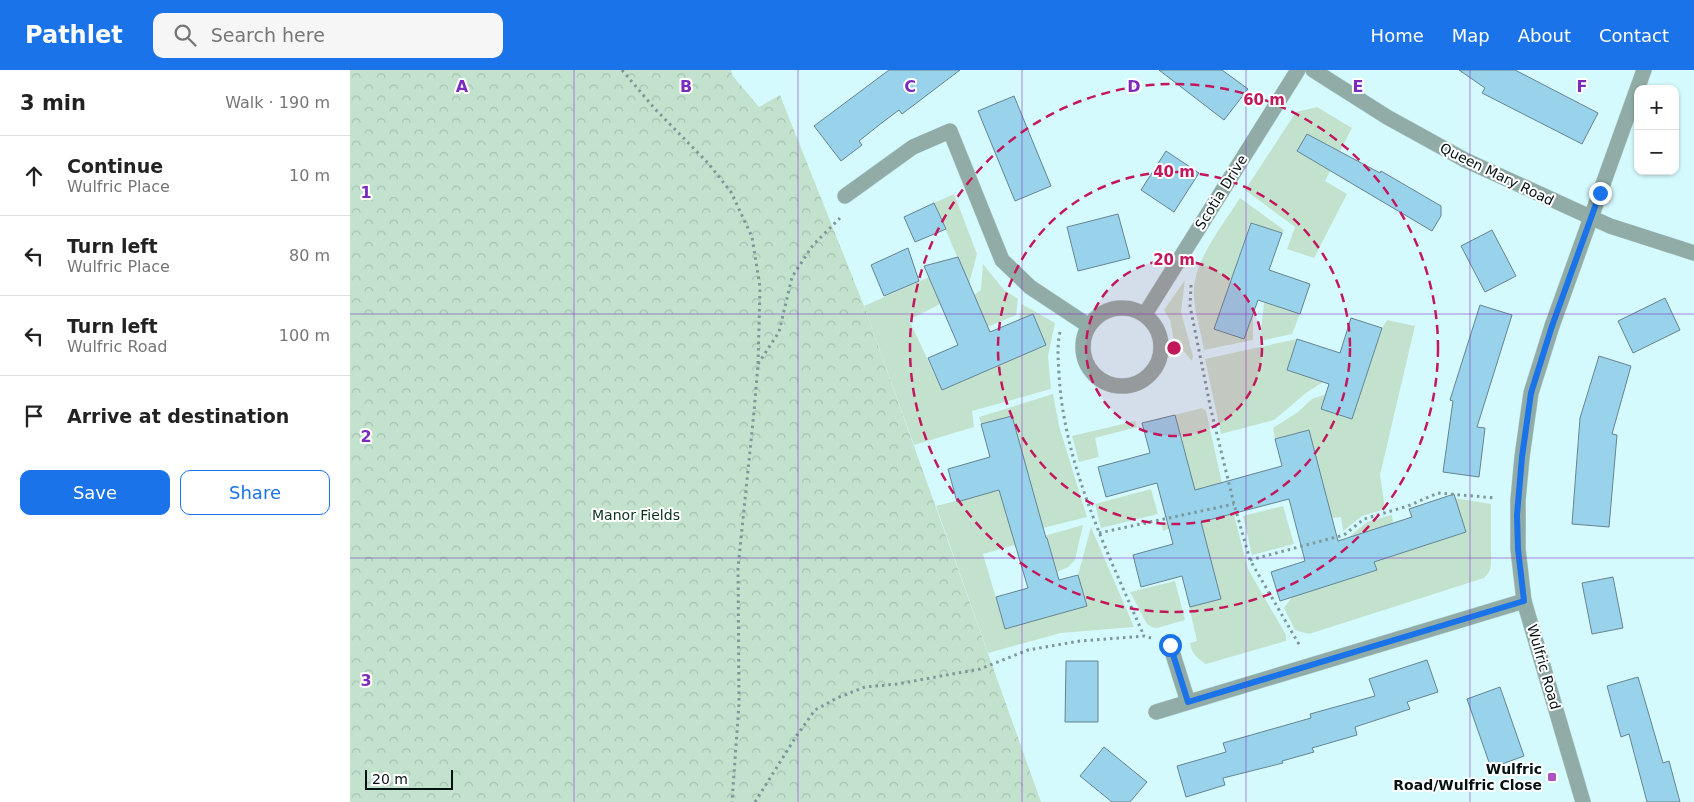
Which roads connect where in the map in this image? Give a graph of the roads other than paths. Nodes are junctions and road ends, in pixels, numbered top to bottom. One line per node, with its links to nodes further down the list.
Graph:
1 (1298, 70): 7 (street, Scotia Drive)
2 (1313, 70): 5 (street, Queen Mary Road)
3 (1644, 70): 5 (street, Wulfric Road)
4 (844, 196): 8 (street)
5 (1591, 217): 6 (street, Queen Mary Road); 9 (street, Wulfric Road)
6 (1694, 253)
7 (1145, 314): 8 (street); 8 (street)
8 (1089, 326)
9 (1524, 601): 11 (street); 13 (street, Wulfric Road)
10 (1170, 645): 11 (street)
11 (1188, 702): 12 (street)
12 (1156, 712)
13 (1583, 802)

